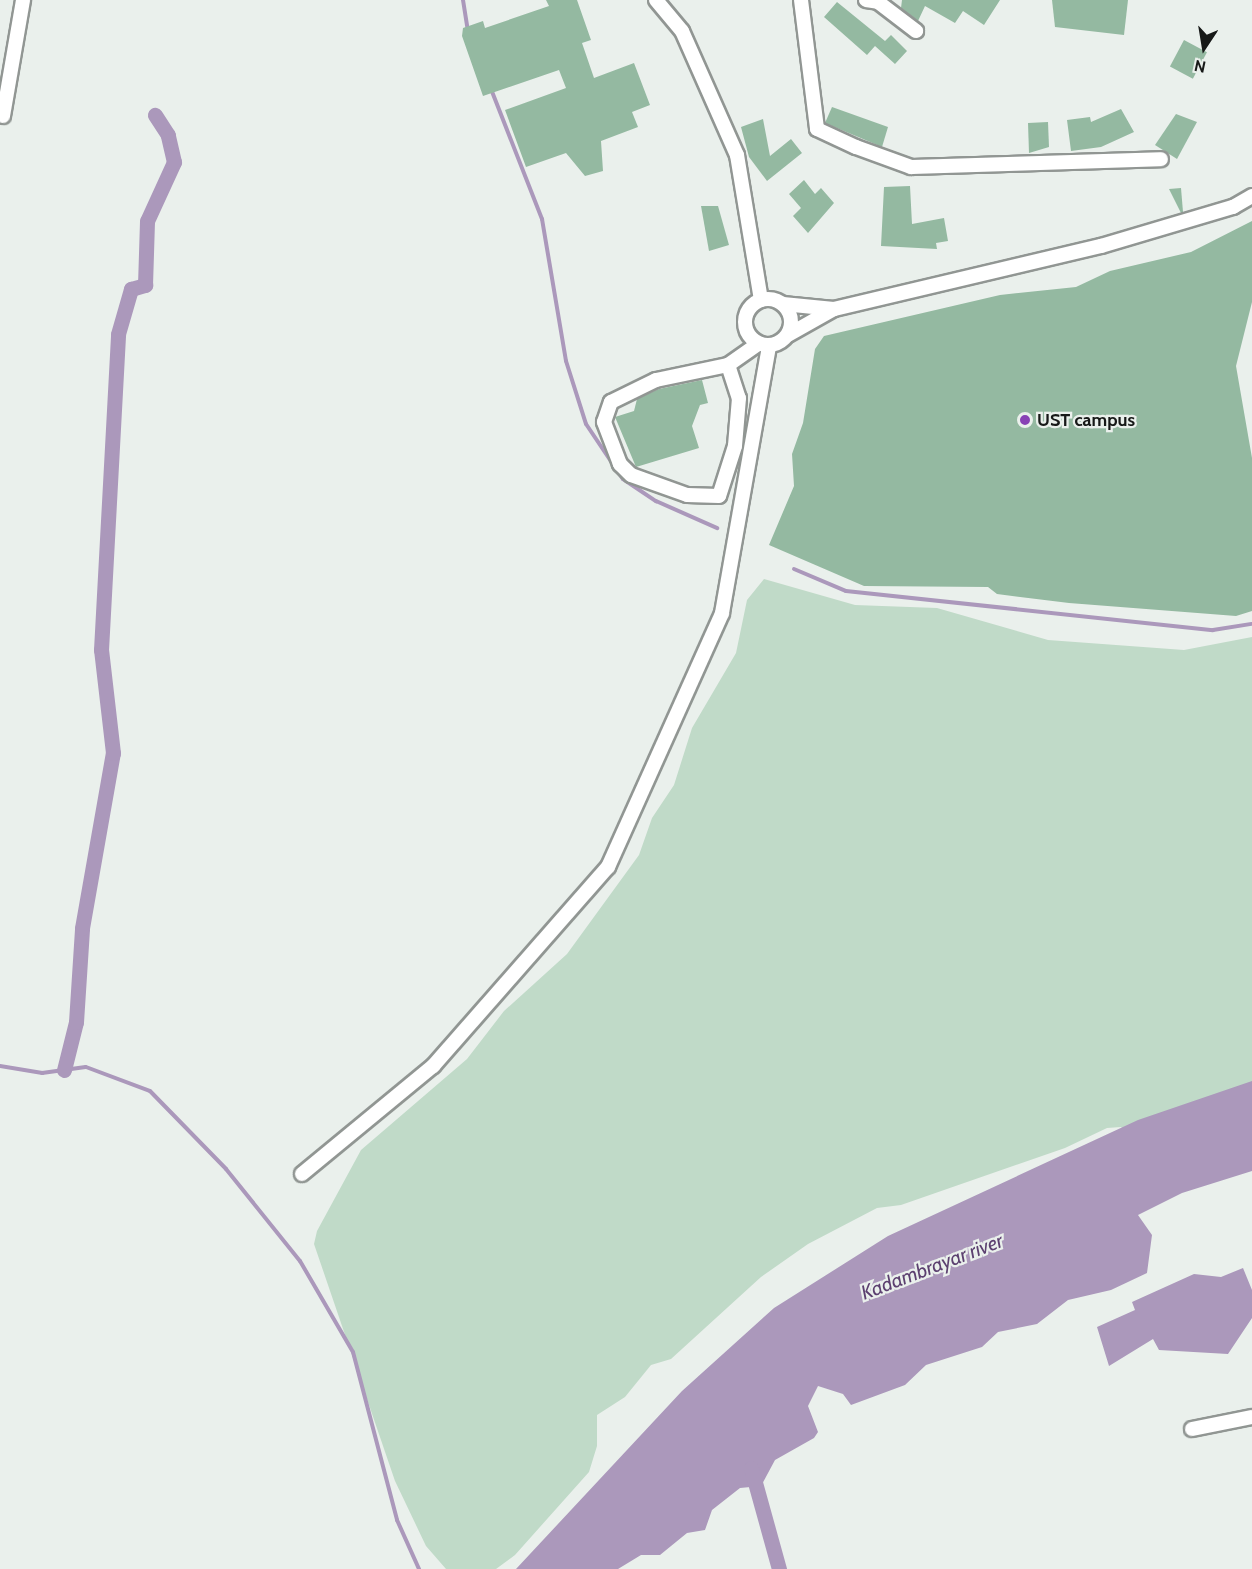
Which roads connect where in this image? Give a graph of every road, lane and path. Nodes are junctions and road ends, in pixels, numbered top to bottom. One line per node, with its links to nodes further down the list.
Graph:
1 (23, 0): 6 (street)
2 (656, 0): 9 (street)
3 (801, 0): 7 (street)
4 (866, 0): 5 (street)
5 (916, 31)
6 (3, 116)
7 (1161, 159)
8 (1252, 196): 11 (street)
9 (761, 300): 10 (street); 13 (street)
10 (783, 304): 11 (street); 12 (street)
11 (834, 309): 12 (street)
12 (788, 335): 13 (street)
13 (763, 345): 14 (street); 16 (street)
14 (728, 365): 15 (street); 15 (street)
15 (719, 496): 16 (street)
16 (742, 503): 17 (street)
17 (302, 1174)
18 (1252, 1417): 19 (street)
19 (1192, 1429)

